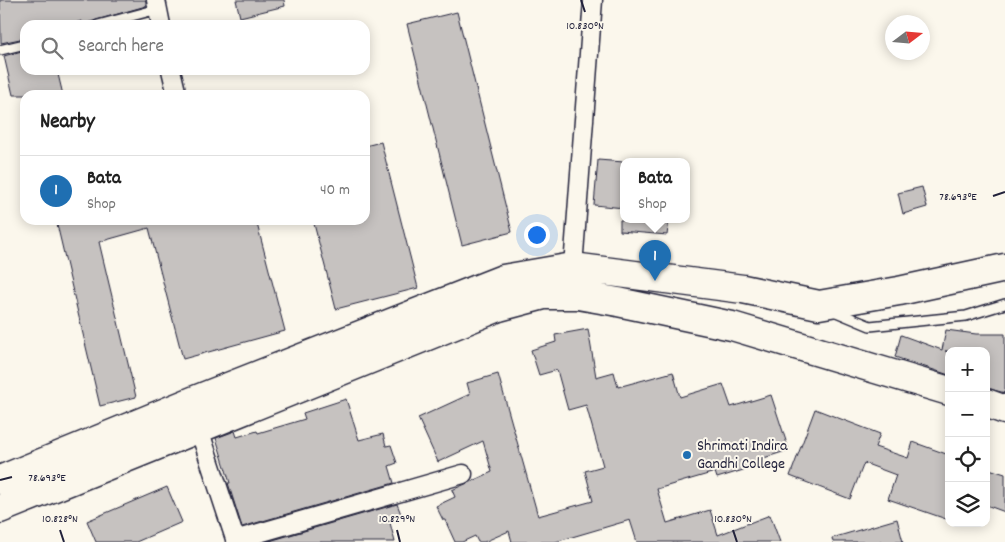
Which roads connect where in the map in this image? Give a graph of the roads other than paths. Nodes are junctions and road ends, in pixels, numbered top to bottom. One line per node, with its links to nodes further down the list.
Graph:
1 (593, 0): 8 (street)
2 (158, 12): 3 (lane)
3 (121, 20)
4 (20, 45): 5 (lane)
5 (0, 50)
6 (172, 75): 7 (street)
7 (176, 90)
8 (573, 267): 10 (main road); 19 (main road)
9 (1005, 268): 12 (main road)
10 (743, 289): 12 (main road); 13 (main road)
11 (1005, 304): 12 (lane)
12 (819, 305)
13 (732, 326): 14 (main road); 17 (main road)
14 (945, 390)
15 (990, 404): 16 (main road)
16 (1005, 410)
17 (199, 429): 20 (main road); 21 (street)
18 (463, 474): 21 (street)
19 (0, 480)
20 (0, 509)
21 (235, 541)

